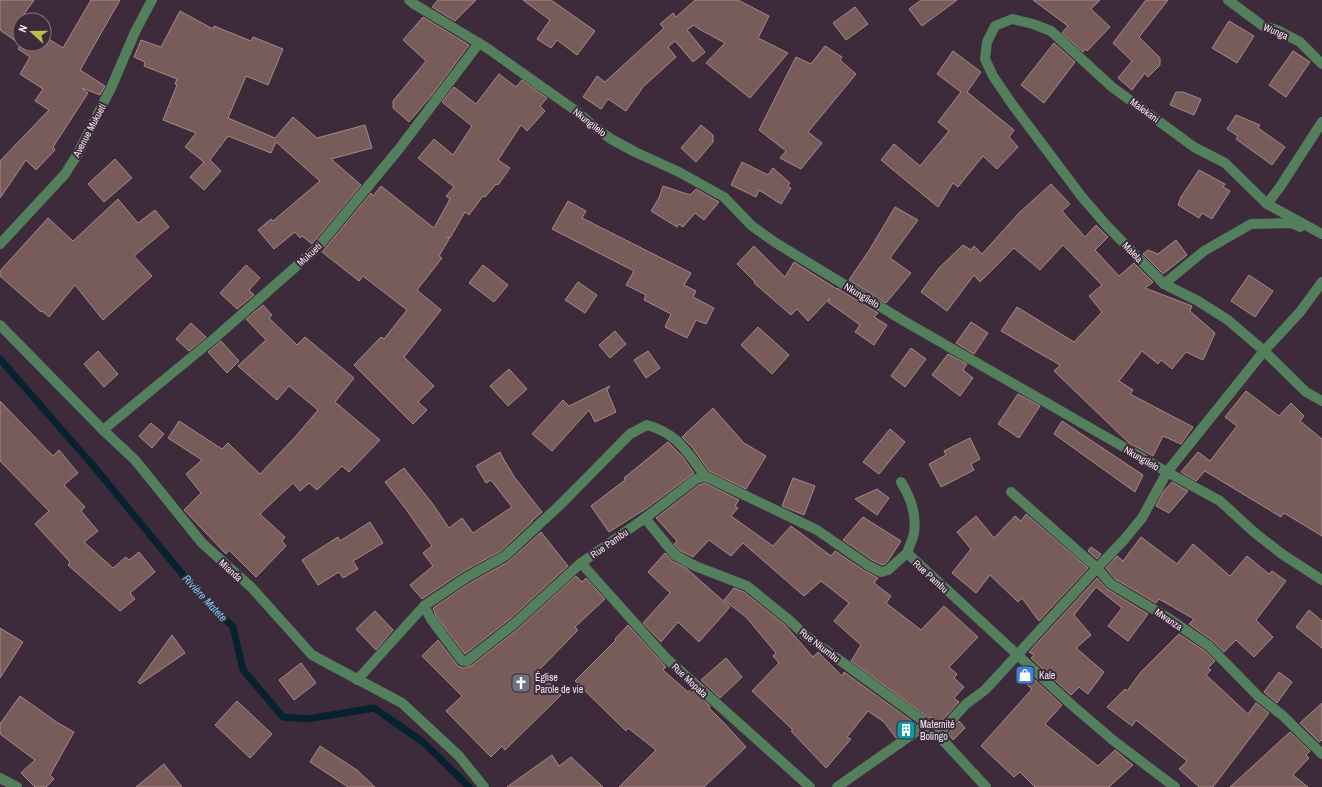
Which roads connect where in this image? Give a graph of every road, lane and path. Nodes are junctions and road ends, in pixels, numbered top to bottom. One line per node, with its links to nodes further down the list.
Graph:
1 (152, 0): 10 (street, Avenue Mukueti)
2 (409, 0): 4 (street, Nkungilelo)
3 (1228, 0): 6 (street, Wunga)
4 (479, 43): 16 (street, Mukueti); 17 (street, Nkungilelo)
5 (985, 59): 8 (street, Malekani); 12 (street, Malela)
6 (1322, 64)
7 (1322, 122): 8 (street)
8 (1267, 204): 9 (street, Malekani)
9 (1322, 236): 12 (street)
10 (0, 244)
11 (1322, 282): 14 (street)
12 (1164, 284): 14 (street, Malela)
13 (0, 325): 16 (street, Mianda)
14 (1264, 351): 15 (street, Malela); 17 (street)
15 (1322, 401)
16 (103, 430): 28 (street, Mianda)
17 (1167, 472): 24 (street); 25 (street, Nkungilelo)
18 (706, 476): 21 (street, Rue Pambu); 22 (street, Rue Pambu); 26 (street)
19 (901, 482): 22 (street)
20 (1011, 492): 24 (street, Mwanza)
21 (645, 518): 23 (street, Rue Pambu); 29 (street, Rue Nkumbu)
22 (907, 553): 27 (street, Rue Pambu)
23 (581, 563): 26 (street, Rue Pambu); 35 (street, Rue Mopata)
24 (1097, 568): 27 (street); 31 (street, Mwanza)
25 (1322, 580)
26 (424, 606): 28 (street)
27 (1018, 655): 30 (street); 38 (street, Rue Pambu)
28 (357, 680): 34 (street, Mianda)
29 (927, 724): 30 (street, Rue Nkumbu); 36 (street)
30 (938, 735): 37 (street, Rue Nkumbu)
31 (1322, 754)
32 (0, 778): 33 (street)
33 (17, 787)
34 (484, 787)
35 (810, 787)
36 (837, 787)
37 (986, 787)
38 (1175, 787)

